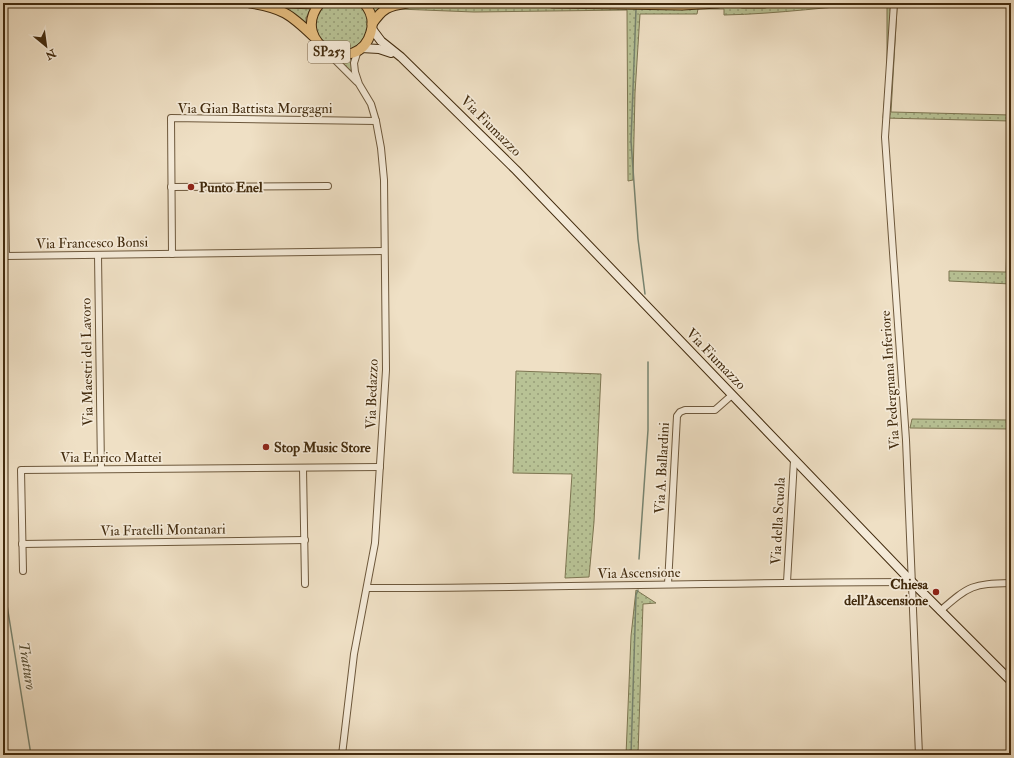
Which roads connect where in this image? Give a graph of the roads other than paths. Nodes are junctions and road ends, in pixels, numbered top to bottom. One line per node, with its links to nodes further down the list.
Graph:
1 (250, 3): 14 (main road, SP253)
2 (283, 3): 3 (main road, SP253)
3 (319, 3): 14 (main road, SP253)
4 (364, 3): 13 (main road)
5 (399, 3): 6 (main road, SP253)
6 (406, 3): 13 (main road, SP253)
7 (552, 3): 8 (main road)
8 (583, 3): 9 (main road)
9 (718, 3)
10 (743, 3): 11 (main road)
11 (764, 3)
12 (894, 3): 35 (street, Via Pedergnana Inferiore)
13 (372, 26): 15 (main road, SP253); 18 (street, Via Fiumazzo)
14 (313, 36): 16 (main road, SP253)
15 (359, 49): 16 (main road, SP253); 18 (street, Via Fiumazzo); 19 (street, Via Bedazzo)
16 (326, 50): 19 (street, Via Bedazzo)
17 (3, 51): 25 (street, Via Francesco Bonsi)
18 (400, 56): 26 (street, Via Fiumazzo)
19 (359, 84): 20 (street, Via Bedazzo)
20 (376, 121): 22 (street, Via Gian Battista Morgagni); 23 (street, Via Bedazzo)
21 (328, 186): 22 (street)
22 (171, 187): 24 (street, Via Gian Battista Morgagni)
23 (384, 251): 24 (street, Via Francesco Bonsi); 28 (street, Via Bedazzo)
24 (172, 254): 25 (street, Via Francesco Bonsi)
25 (98, 255): 30 (street, Via Maestri del Lavoro)
26 (732, 395): 27 (street, Via Fiumazzo); 38 (street, Via A. Ballardini)
27 (794, 460): 34 (street, Via della Scuola); 35 (street, Via Fiumazzo)
28 (380, 466): 29 (street, Via Enrico Mattei); 39 (street, Via Bedazzo)
29 (303, 468): 30 (street, Via Enrico Mattei); 31 (street)
30 (101, 469): 32 (street, Via Enrico Mattei)
31 (305, 540): 32 (street, Via Fratelli Montanari); 37 (street)
32 (22, 544): 33 (street, Via Enrico Mattei)
33 (23, 571)
34 (787, 582): 35 (street, Via Ascensione); 38 (street, Via Ascensione)
35 (912, 582): 40 (street, Via Fiumazzo); 43 (street, Via Pedergnana Inferiore)
36 (1011, 583): 40 (street)
37 (304, 584)
38 (668, 584): 39 (street, Via Ascensione)
39 (368, 588): 42 (street, Via Bedazzo)
40 (940, 611): 41 (street, Via Fiumazzo)
41 (1011, 681)
42 (342, 755)
43 (919, 755)

